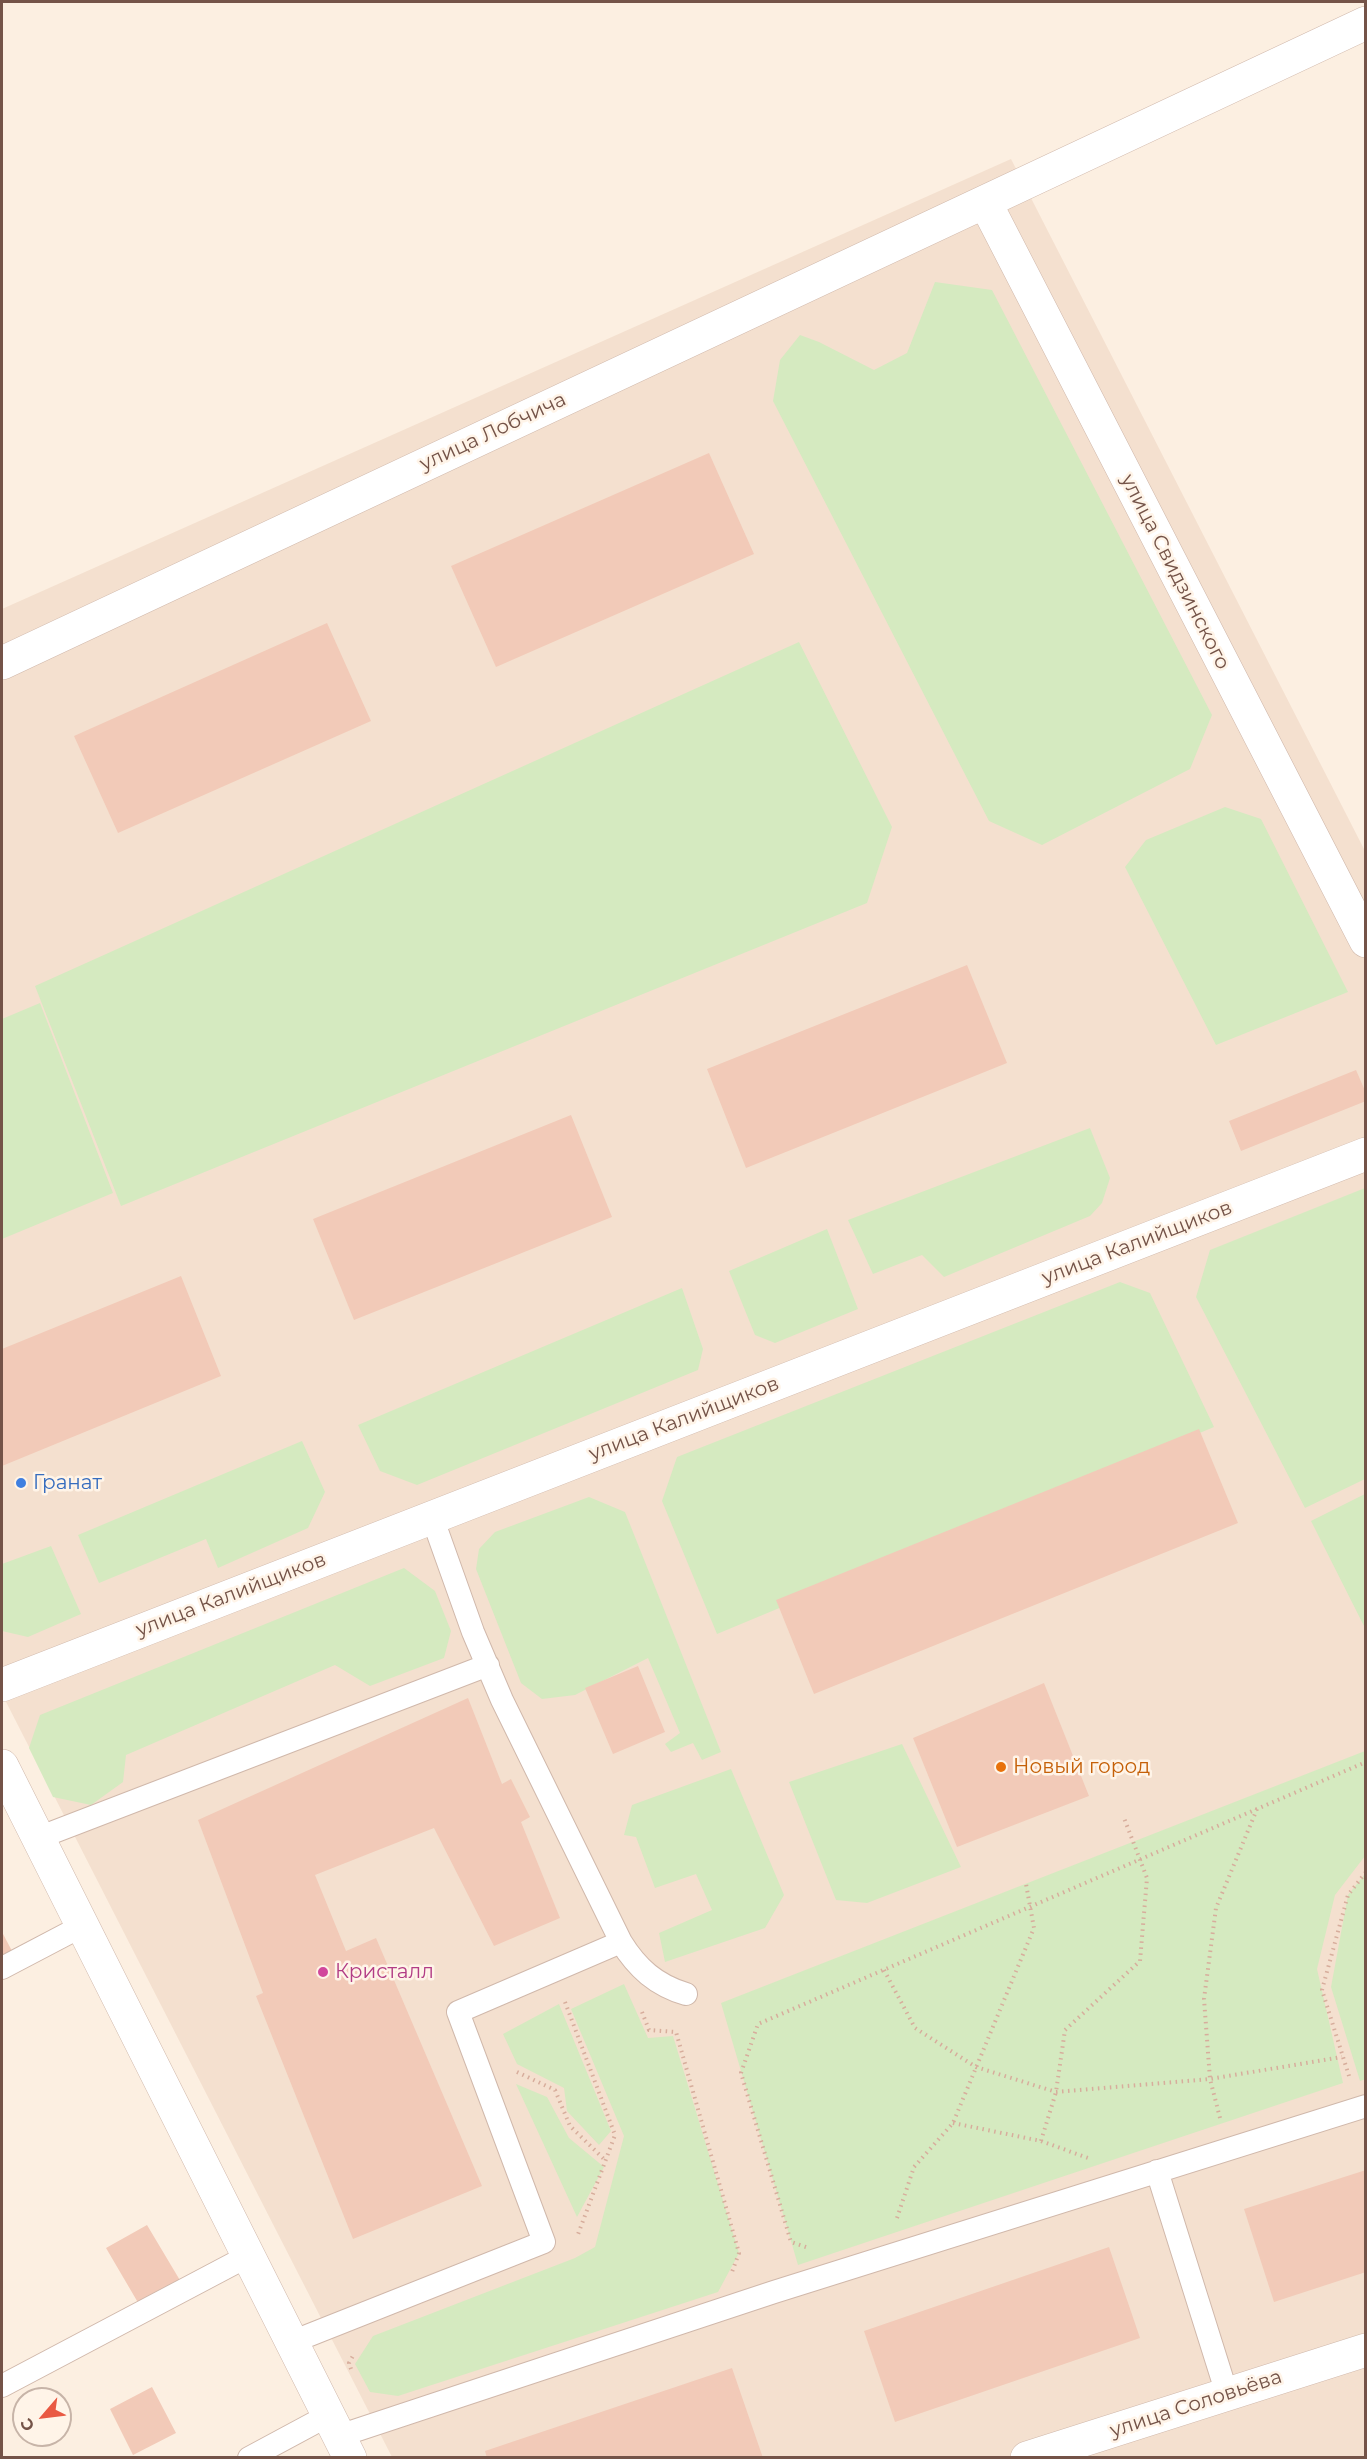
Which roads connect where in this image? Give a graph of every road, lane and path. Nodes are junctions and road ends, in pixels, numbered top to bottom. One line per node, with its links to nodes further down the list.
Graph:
1 (1365, 23): 2 (street, улица Лобчича)
2 (985, 202): 3 (street, улица Лобчича); 4 (street, улица Свидзинского)
3 (2, 663)
4 (1365, 941)
5 (1365, 1154): 6 (street, улица Калийщиков)
6 (432, 1517): 7 (lane); 8 (street, улица Калийщиков)
7 (488, 1665): 13 (lane); 19 (lane)
8 (2, 1685)
9 (1365, 1762): 11 (path)
10 (5, 1782): 13 (street)
11 (1258, 1808): 14 (path); 27 (path)
12 (1124, 1818): 14 (path)
13 (38, 1838): 18 (street)
14 (1139, 1858): 17 (path); 29 (path)
15 (1365, 1872): 24 (path)
16 (1026, 1884): 17 (path)
17 (1030, 1907): 21 (path); 25 (path)
18 (82, 1926): 20 (lane); 40 (street)
19 (621, 1942): 22 (lane); 41 (lane)
20 (2, 1968)
21 (884, 1970): 25 (path); 39 (path)
22 (686, 1994)
23 (563, 1996): 35 (path)
24 (1342, 2057): 27 (path); 28 (path)
25 (976, 2067): 29 (path); 31 (path)
26 (507, 2068): 35 (path)
27 (1210, 2079): 29 (path); 32 (path)
28 (1351, 2085)
29 (1056, 2092): 33 (path)
30 (1365, 2106): 36 (lane)
31 (953, 2123): 33 (path); 37 (path)
32 (1222, 2125)
33 (1041, 2141): 34 (path)
34 (1092, 2160)
35 (606, 2161): 38 (path)
36 (1157, 2171): 44 (lane); 45 (lane)
37 (896, 2222)
38 (573, 2248)
39 (810, 2248)
40 (248, 2256): 41 (street); 43 (lane)
41 (292, 2342): 45 (street)
42 (1365, 2350): 44 (street, улица Соловьёва)
43 (2, 2386)
44 (1227, 2394): 47 (street, улица Соловьёва)
45 (339, 2436): 46 (lane)
46 (249, 2457)
47 (1027, 2457)

